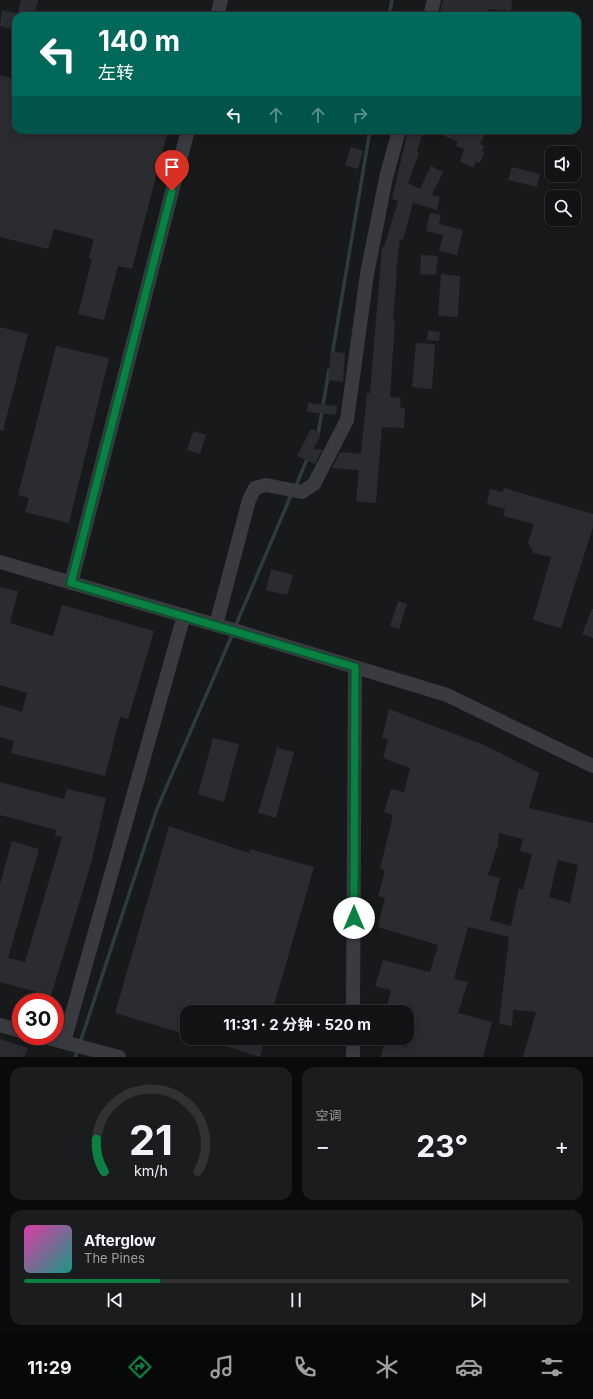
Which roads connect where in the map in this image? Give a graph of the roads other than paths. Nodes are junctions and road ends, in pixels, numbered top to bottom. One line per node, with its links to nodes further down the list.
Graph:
1 (221, 0): 3 (street)
2 (434, 0): 4 (street)
3 (218, 12)
4 (431, 12)
5 (187, 134): 8 (street)
6 (398, 134): 10 (street)
7 (0, 562): 8 (street)
8 (71, 583): 9 (street)
9 (184, 615): 10 (street); 17 (street)
10 (221, 626): 11 (street)
11 (355, 667): 12 (street); 13 (street)
12 (593, 766)
13 (353, 1005)
14 (0, 1025): 15 (street)
15 (12, 1028)
16 (64, 1042): 17 (street)
17 (68, 1043): 19 (street)
18 (353, 1045): 20 (street)
19 (119, 1057)
20 (353, 1057)

